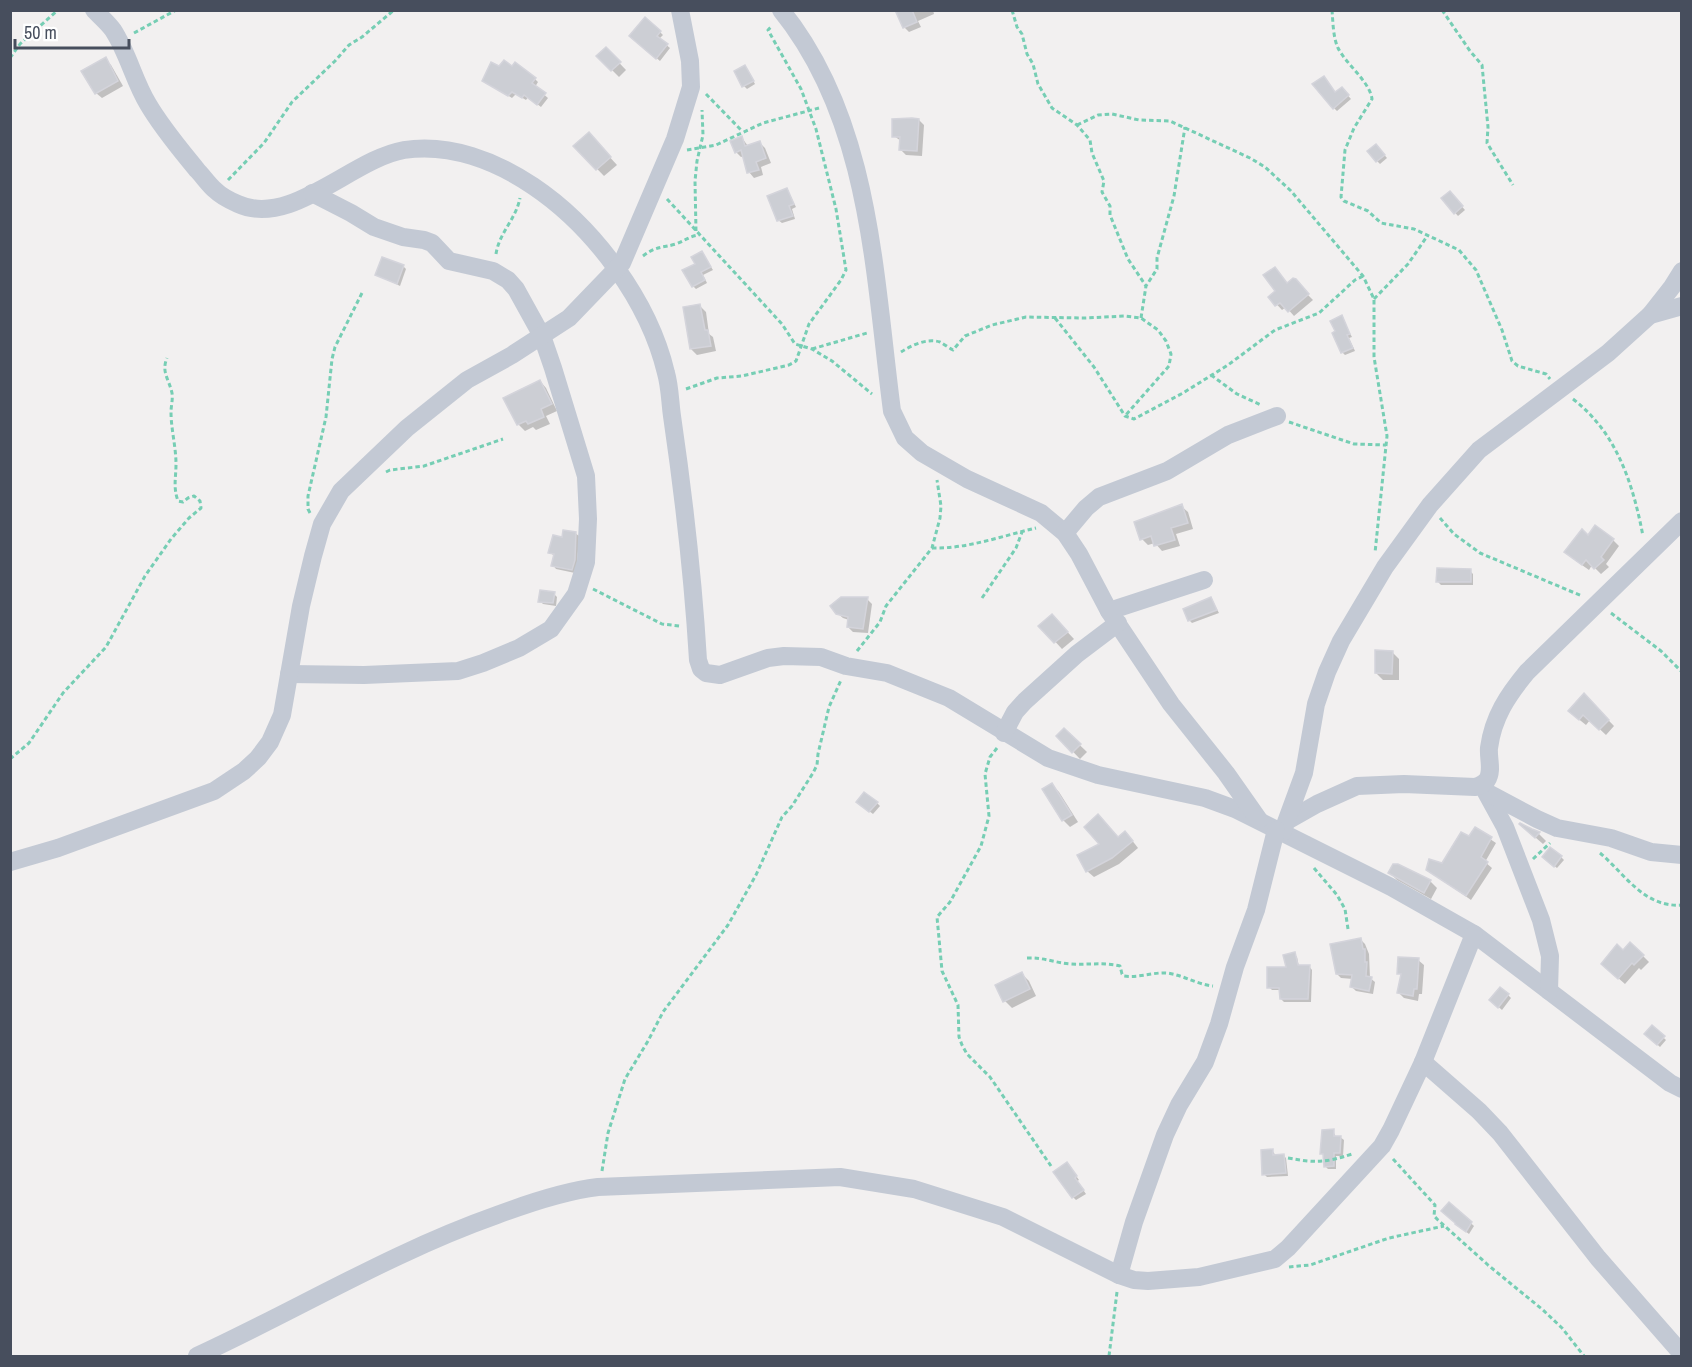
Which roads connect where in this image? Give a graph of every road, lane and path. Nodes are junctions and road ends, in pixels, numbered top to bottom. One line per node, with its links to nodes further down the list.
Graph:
1 (58, 10): 11 (path)
2 (94, 10): 10 (street)
3 (176, 10): 10 (path)
4 (394, 10): 22 (path)
5 (680, 10): 12 (street)
6 (1012, 10): 15 (path)
7 (1332, 10): 25 (path)
8 (1442, 10): 20 (path)
9 (783, 14): 13 (street); 14 (path)
10 (120, 42): 22 (street)
11 (10, 58)
12 (691, 83): 17 (path); 18 (path); 21 (street)
13 (836, 104): 14 (path); 37 (street)
14 (809, 110): 17 (path); 39 (path)
15 (1077, 125): 16 (path); 30 (path)
16 (1185, 127): 29 (path); 30 (path)
17 (742, 131): 18 (path)
18 (700, 149): 24 (path)
19 (521, 178): 23 (street); 26 (street); 27 (path)
20 (1513, 185)
21 (656, 186): 24 (path); 26 (street)
22 (216, 192): 23 (street)
23 (312, 193): 27 (street)
24 (698, 234): 26 (path); 39 (path)
25 (1428, 235): 32 (path); 44 (path)
26 (620, 266): 38 (street); 45 (street)
27 (493, 271): 38 (street)
28 (1682, 271): 34 (street)
29 (1363, 276): 32 (path); 43 (path)
30 (1146, 286): 36 (path)
31 (363, 291): 55 (path)
32 (1374, 299): 50 (path)
33 (1682, 306): 34 (street)
34 (1650, 315): 44 (street)
35 (1055, 318): 36 (path); 42 (path); 47 (path)
36 (1141, 318): 47 (path)
37 (882, 328): 40 (path); 42 (street)
38 (542, 336): 55 (street); 61 (street)
39 (801, 347): 40 (path); 45 (path)
40 (812, 350): 46 (path)
41 (167, 358): 71 (path)
42 (886, 362): 46 (street)
43 (1211, 375): 47 (path); 48 (path)
44 (1560, 390): 53 (street); 59 (path)
45 (669, 396): 65 (street)
46 (892, 411): 51 (street)
47 (1125, 416)
48 (1277, 416): 50 (path); 56 (street)
49 (503, 439): 52 (path)
50 (1386, 445): 62 (path)
51 (940, 464): 56 (street); 58 (path)
52 (383, 474)
53 (1430, 505): 62 (street); 64 (path)
54 (1682, 521): 59 (street)
55 (322, 524): 69 (street)
56 (1059, 528): 57 (path); 66 (street)
57 (1022, 532): 58 (path); 63 (path)
58 (932, 548): 67 (path)
59 (1647, 556): 64 (street)
60 (1204, 580): 66 (street)
61 (580, 583): 65 (path); 69 (street)
62 (1375, 585): 73 (street)
63 (982, 598)
64 (1598, 603): 68 (path); 72 (street)
65 (696, 617): 67 (street)
66 (1114, 617): 70 (street); 73 (street)
67 (851, 659): 70 (street); 92 (path)
68 (1682, 672)
69 (289, 674): 78 (street)
70 (1006, 734): 73 (street); 91 (path)
71 (10, 759)
72 (1484, 788): 73 (street); 77 (street); 79 (street)
73 (1276, 826): 75 (street); 84 (street)
74 (1556, 840): 79 (path)
75 (1302, 842): 81 (path); 82 (street)
76 (1596, 851): 80 (path)
77 (1682, 855)
78 (10, 862)
79 (1523, 872): 85 (street)
80 (1682, 905)
81 (1348, 929)
82 (1474, 934): 85 (street); 86 (street)
83 (1027, 958): 84 (path)
84 (1229, 987): 95 (street)
85 (1549, 991): 87 (street)
86 (1423, 1062): 88 (street); 96 (street)
87 (1678, 1089)
88 (1382, 1146): 93 (path); 94 (street)
89 (1360, 1152): 90 (path)
90 (1287, 1158)
91 (1051, 1166)
92 (598, 1188): 95 (street); 97 (street)
93 (1445, 1226): 94 (path); 99 (path)
94 (1275, 1259): 95 (street)
95 (1119, 1275): 98 (path)
96 (1682, 1354)
97 (197, 1356)
98 (1109, 1356)
99 (1584, 1356)

